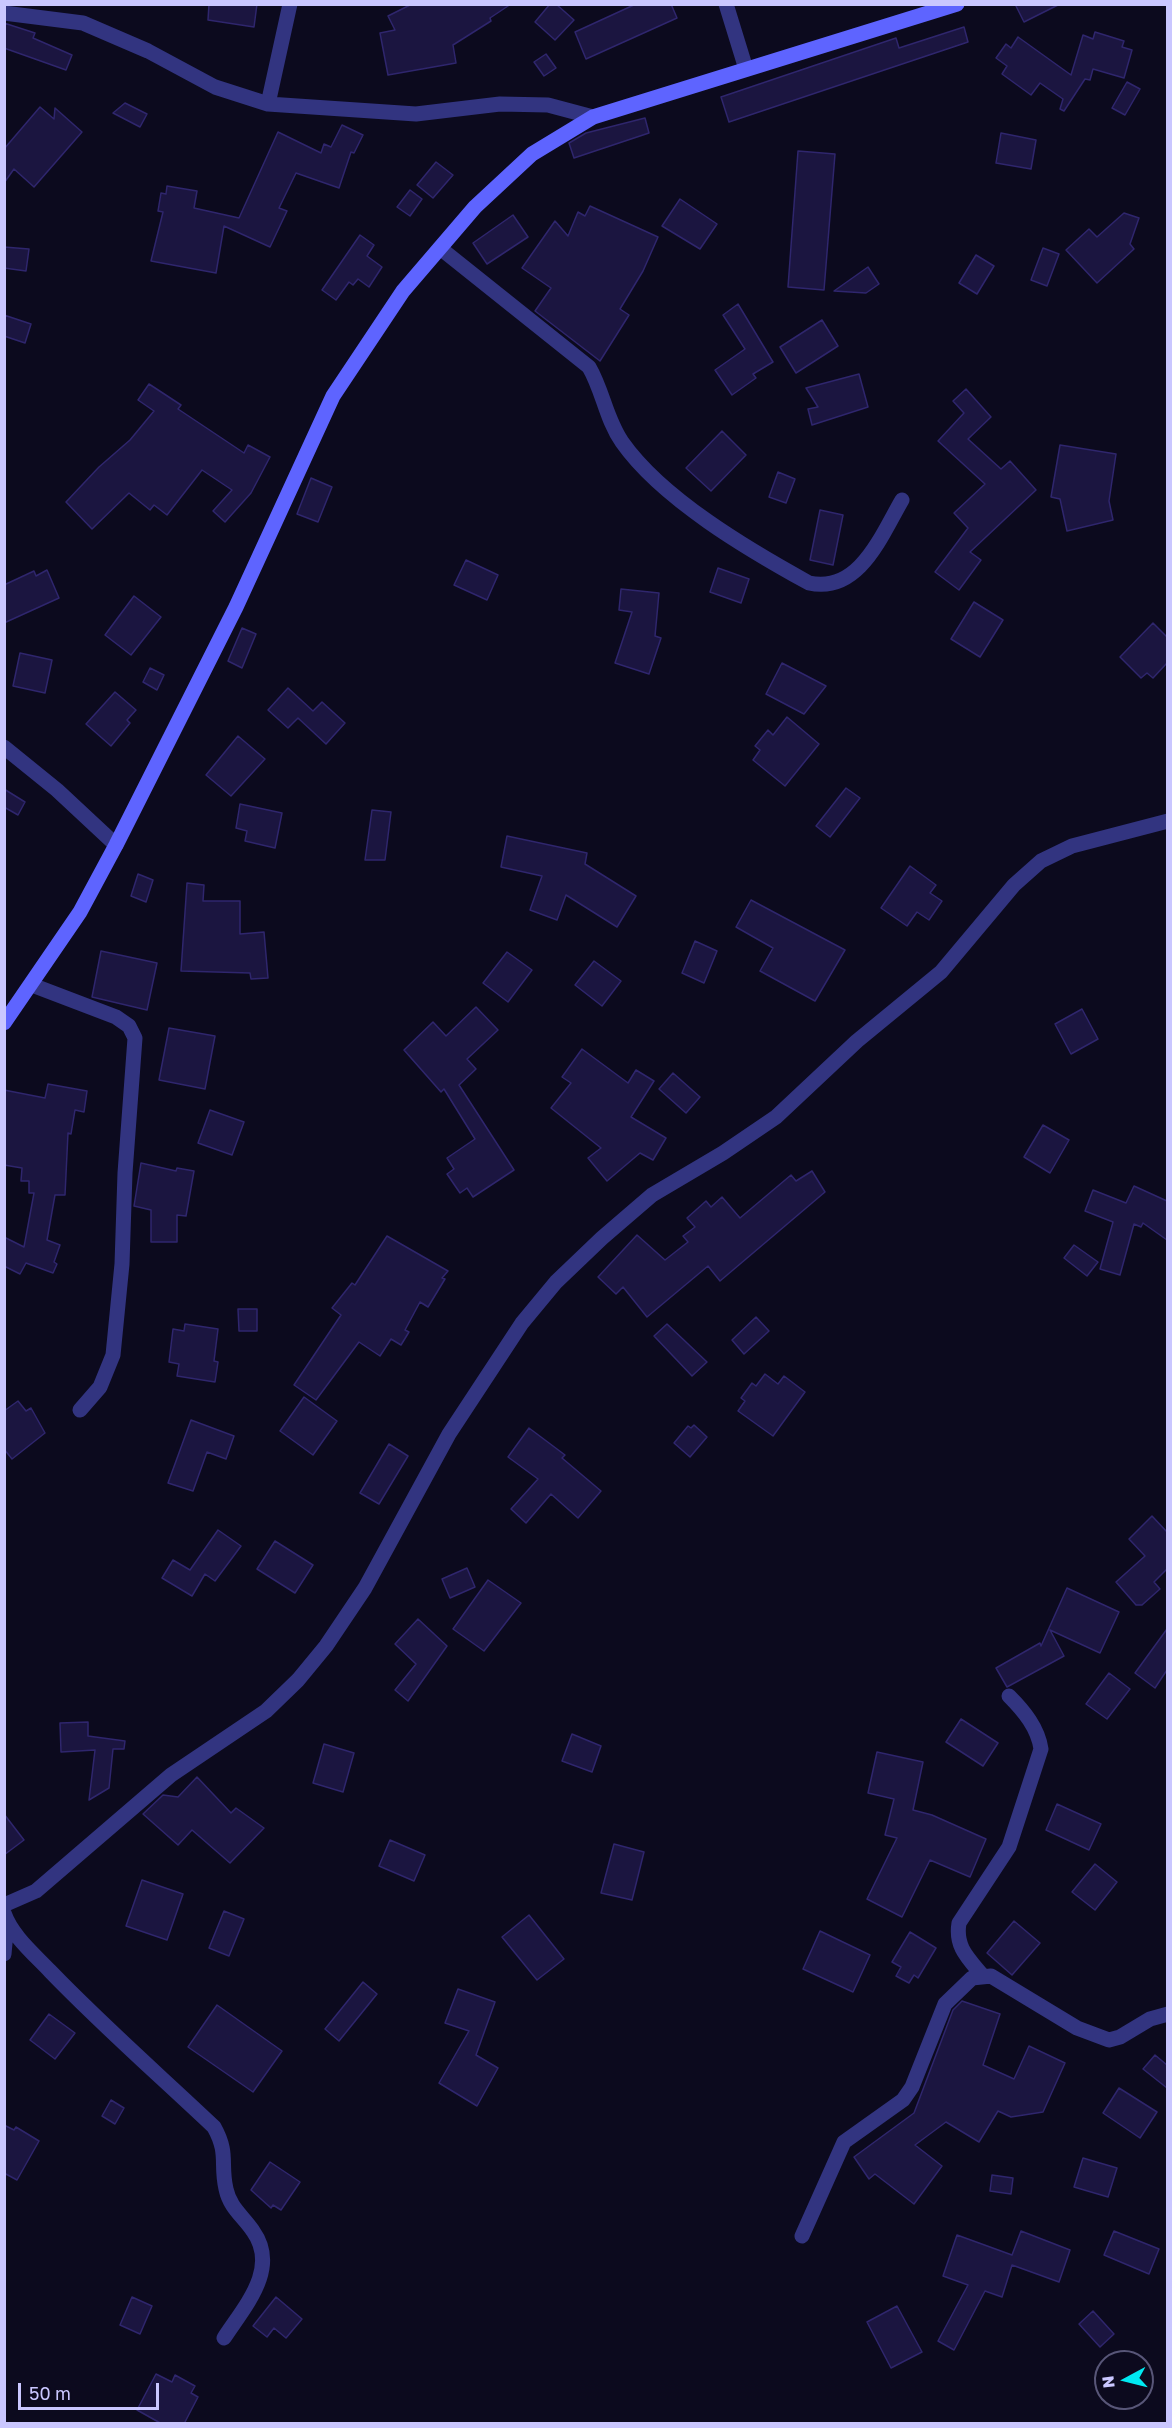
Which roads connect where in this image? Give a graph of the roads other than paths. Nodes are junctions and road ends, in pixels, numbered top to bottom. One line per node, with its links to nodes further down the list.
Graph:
1 (290, 4): 6 (street)
2 (726, 4): 5 (street)
3 (957, 4): 5 (main road)
4 (4, 13): 6 (street)
5 (746, 69): 7 (main road)
6 (268, 104): 7 (street)
7 (594, 117): 8 (main road)
8 (440, 248): 9 (street); 12 (main road)
9 (902, 500)
10 (4, 747): 12 (street)
11 (1167, 821): 17 (street)
12 (116, 845): 13 (main road)
13 (32, 985): 14 (main road); 15 (street)
14 (4, 1023)
15 (80, 1410)
16 (1009, 1696): 20 (street)
17 (4, 1905)
18 (6, 1917): 19 (street); 23 (street)
19 (4, 1954)
20 (982, 1976): 21 (street); 22 (street)
21 (1167, 2014)
22 (802, 2236)
23 (224, 2338)

